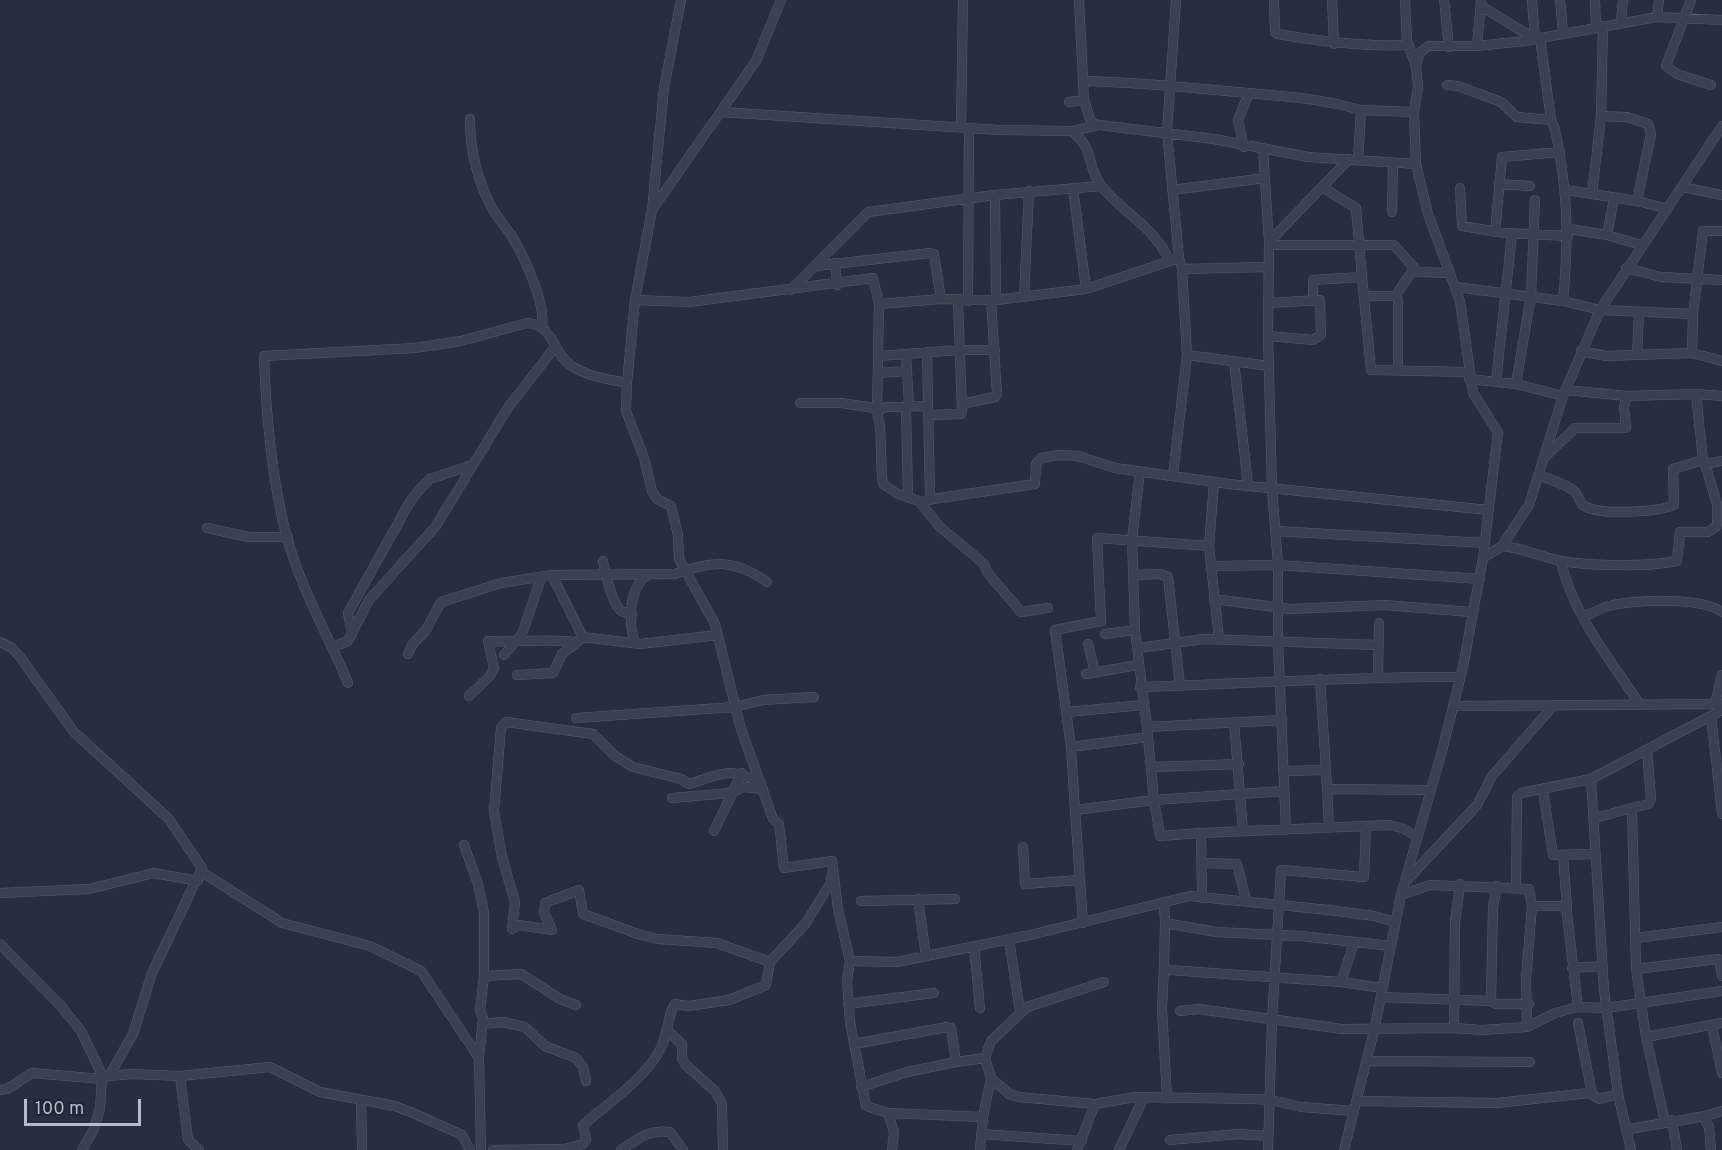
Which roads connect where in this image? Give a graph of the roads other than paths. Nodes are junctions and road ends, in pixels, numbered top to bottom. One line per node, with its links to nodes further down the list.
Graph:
1 (681, 0): 72 (street)
2 (781, 0): 37 (street)
3 (963, 0): 44 (street)
4 (1079, 0): 29 (street)
5 (1176, 0): 30 (street)
6 (1274, 0): 24 (street)
7 (1332, 0): 24 (street)
8 (1405, 0): 25 (street)
9 (1444, 0): 27 (street)
10 (1532, 0): 23 (street)
11 (1560, 0): 22 (street)
12 (1595, 0): 21 (street)
13 (1623, 0): 20 (street)
14 (1659, 0): 17 (street)
15 (1691, 0): 19 (street)
16 (1481, 3): 23 (street); 26 (street)
17 (1657, 17): 19 (street); 20 (street)
18 (1721, 17): 19 (street)
19 (1686, 18): 32 (street)
20 (1621, 22): 21 (street)
21 (1600, 26): 22 (street); 39 (street)
22 (1563, 33): 23 (street)
23 (1538, 38): 26 (street); 41 (street)
24 (1334, 44): 25 (street)
25 (1409, 45): 28 (street)
26 (1477, 46): 27 (street)
27 (1449, 47): 28 (street)
28 (1416, 66): 38 (street)
29 (1083, 81): 30 (street); 34 (street)
30 (1169, 85): 33 (street); 46 (street)
31 (1448, 85): 41 (street)
32 (1711, 85)
33 (1249, 93): 36 (street); 47 (street)
34 (1084, 100): 35 (street); 42 (street)
35 (1069, 102)
36 (1361, 110): 38 (street); 50 (street)
37 (721, 112): 44 (street); 72 (street)
38 (1414, 112): 52 (street)
39 (1601, 116): 64 (street); 70 (street)
40 (470, 119): 114 (street)
41 (1551, 120): 49 (street)
42 (1099, 125): 45 (street); 46 (street)
43 (1722, 126): 58 (street)
44 (965, 128): 45 (street); 67 (street)
45 (1072, 131): 55 (street)
46 (1167, 132): 47 (street); 61 (street)
47 (1244, 147): 48 (street)
48 (1263, 150): 50 (street); 53 (street)
49 (1560, 152): 54 (street); 62 (street)
50 (1353, 160): 51 (street); 57 (street)
51 (1394, 164): 52 (street); 73 (street)
52 (1416, 164): 90 (street)
53 (1265, 178): 61 (street); 80 (street)
54 (1499, 184): 56 (street); 75 (street)
55 (1101, 186): 59 (street); 83 (street)
56 (1530, 186)
57 (1322, 187): 80 (street); 81 (street)
58 (1682, 187): 66 (street); 71 (street)
59 (1072, 188): 63 (street); 96 (street)
60 (1460, 188): 75 (street)
61 (1173, 190): 83 (street)
62 (1566, 190): 64 (street); 76 (street)
63 (1029, 191): 65 (street); 102 (street)
64 (1592, 194): 68 (street)
65 (995, 195): 67 (street); 106 (street)
66 (1722, 195)
67 (968, 198): 85 (street); 105 (street)
68 (1614, 199): 70 (street); 79 (street)
69 (1534, 200): 78 (street)
70 (1637, 201): 71 (street)
71 (1665, 208): 82 (street)
72 (652, 210): 104 (street)
73 (1392, 212)
74 (1722, 231): 92 (street)
75 (1495, 232): 77 (street)
76 (1568, 232): 78 (street); 79 (street); 108 (street)
77 (1512, 234): 78 (street); 98 (street)
78 (1535, 234): 101 (street)
79 (1607, 235): 82 (street)
80 (1269, 243): 81 (street); 86 (street)
81 (1361, 244): 89 (street); 91 (street)
82 (1641, 245): 88 (street)
83 (1174, 260): 87 (street); 96 (street)
84 (835, 263): 85 (street); 94 (street); 103 (street)
85 (816, 266): 97 (street)
86 (1269, 267): 87 (street); 109 (street)
87 (1182, 268): 123 (street)
88 (1626, 268): 92 (street); 111 (street)
89 (1413, 270): 90 (street); 100 (street)
90 (1449, 273): 95 (street)
91 (1362, 277): 99 (street); 107 (street)
92 (1696, 279): 93 (street); 113 (street)
93 (1722, 280)
94 (837, 285): 97 (street); 110 (street)
95 (1456, 287): 98 (street); 132 (street)
96 (1086, 289): 102 (street)
97 (791, 290): 104 (street)
98 (1507, 293): 101 (street); 133 (street)
99 (1364, 296): 100 (street); 130 (street)
100 (1395, 296): 130 (street)
101 (1531, 296): 108 (street); 135 (street)
102 (1024, 297): 106 (street)
103 (941, 299): 105 (street); 110 (street)
104 (636, 300): 134 (street)
105 (963, 300): 106 (street); 117 (street)
106 (994, 300): 118 (street)
107 (1313, 301): 109 (street); 115 (street)
108 (1563, 301): 111 (street)
109 (1268, 303): 115 (street)
110 (879, 304): 125 (street)
111 (1600, 310): 112 (street); 119 (street)
112 (1640, 312): 113 (street); 124 (street)
113 (1694, 315): 121 (street)
114 (542, 326): 116 (street); 160 (street)
115 (1268, 336): 128 (street)
116 (555, 347): 134 (street); 147 (street)
117 (959, 350): 118 (street); 120 (street); 141 (street)
118 (995, 350): 141 (street)
119 (1581, 351): 124 (street); 136 (street)
120 (927, 352): 122 (street); 143 (street)
121 (1692, 353): 124 (street); 126 (street)
122 (906, 354): 125 (street); 129 (street)
123 (1187, 355): 127 (street); 149 (street)
124 (1637, 355)
125 (879, 356): 131 (street)
126 (1722, 361)
127 (1234, 362): 128 (street); 152 (street)
128 (1269, 366): 153 (street)
129 (907, 371): 131 (street); 142 (street)
130 (1398, 371): 132 (street)
131 (878, 373): 144 (street)
132 (1469, 375): 133 (street); 157 (street)
133 (1496, 382): 135 (street)
134 (627, 383): 170 (street)
135 (1516, 384): 136 (street)
136 (1564, 393): 138 (street); 145 (street)
137 (1696, 394): 138 (street); 139 (street); 150 (street)
138 (1627, 396): 145 (street)
139 (1722, 396)
140 (800, 403): 144 (street)
141 (962, 404): 143 (street)
142 (908, 406): 143 (street); 144 (street); 154 (street)
143 (928, 410): 155 (street)
144 (877, 411): 154 (street)
145 (1542, 459): 150 (street)
146 (1722, 461): 167 (street)
147 (472, 465): 187 (street); 187 (street)
148 (1140, 471): 149 (street); 155 (street); 161 (street)
149 (1173, 475): 151 (street)
150 (1539, 475): 164 (street)
151 (1214, 482): 152 (street); 163 (street)
152 (1248, 485): 153 (street)
153 (1272, 489): 157 (street); 159 (street)
154 (908, 497): 156 (street)
155 (930, 500): 156 (street)
156 (919, 501): 179 (street)
157 (1490, 510): 162 (street)
158 (207, 528): 160 (street)
159 (1276, 531): 162 (street); 168 (street)
160 (288, 537): 199 (street)
161 (1132, 540): 163 (street); 174 (street); 221 (street)
162 (1485, 543): 165 (street)
163 (1209, 546): 169 (street)
164 (1502, 546): 165 (street); 167 (street)
165 (1483, 558): 176 (street)
166 (603, 561): 173 (street)
167 (1561, 561): 184 (street)
168 (1278, 565): 169 (street); 176 (street); 180 (street)
169 (1211, 566): 178 (street)
170 (686, 570): 171 (street); 177 (street); 189 (street)
171 (648, 574): 173 (street); 183 (street)
172 (552, 575): 173 (street); 175 (street); 191 (street)
173 (606, 575): 183 (street)
174 (1135, 575): 186 (street); 194 (street)
175 (541, 578): 195 (street); 201 (street)
176 (1480, 579): 181 (street)
177 (767, 582)
178 (1214, 599): 180 (street); 190 (street)
179 (1048, 608)
180 (1279, 608): 181 (street); 192 (street)
181 (1472, 612): 207 (street)
182 (1722, 612): 184 (street)
183 (632, 615): 196 (street)
184 (1583, 617): 217 (street)
185 (1379, 624): 198 (street)
186 (1135, 630): 188 (street); 200 (street)
187 (352, 634): 199 (street)
188 (1105, 634)
189 (718, 635): 196 (street); 220 (street)
190 (1218, 639): 192 (street); 194 (street)
191 (578, 640): 195 (street); 196 (street); 204 (street)
192 (1278, 641): 198 (street); 210 (street)
193 (0, 642): 263 (street)
194 (1176, 642): 200 (street); 211 (street)
195 (515, 643): 202 (street); 213 (street)
196 (635, 643)
197 (1088, 644): 203 (street)
198 (1378, 645): 206 (street)
199 (333, 647): 209 (street)
200 (1138, 648): 203 (street)
201 (408, 654)
202 (504, 655)
203 (1138, 665): 212 (street)
204 (517, 675)
205 (1722, 675): 219 (street)
206 (1378, 676): 207 (street); 208 (street)
207 (1460, 677): 218 (street)
208 (1320, 679): 210 (street); 232 (street)
209 (348, 683)
210 (1279, 683): 211 (street); 224 (street)
211 (1180, 686): 212 (street)
212 (1140, 687): 215 (street)
213 (469, 696)
214 (814, 697): 220 (street)
215 (1143, 705): 221 (street); 226 (street)
216 (1554, 705): 217 (street); 218 (street); 265 (street)
217 (1640, 705): 219 (street)
218 (1453, 706): 238 (street)
219 (1720, 706): 222 (street)
220 (735, 707): 223 (street); 236 (street)
221 (1067, 712): 227 (street)
222 (1711, 716): 228 (street); 230 (street)
223 (576, 717)
224 (1282, 720): 225 (street); 233 (street)
225 (1234, 722): 226 (street); 229 (street)
226 (1148, 732): 227 (street); 231 (street)
227 (1071, 747): 247 (street)
228 (1647, 750): 235 (street); 246 (street)
229 (1239, 764): 231 (street); 242 (street)
230 (1720, 765): 245 (street)
231 (1152, 767): 244 (street)
232 (1326, 770): 233 (street); 237 (street)
233 (1283, 771): 239 (street)
234 (742, 773): 236 (street); 241 (street); 293 (street)
235 (1591, 779): 240 (street); 249 (street)
236 (762, 786): 241 (street); 262 (street)
237 (1328, 789): 238 (street); 250 (street)
238 (1430, 790): 256 (street)
239 (1284, 791): 242 (street); 252 (street)
240 (1543, 791): 260 (street); 268 (street)
241 (731, 793): 243 (street); 253 (street)
242 (1242, 794): 244 (street); 254 (street)
243 (672, 798)
244 (1154, 800): 247 (street); 255 (street)
245 (1722, 803): 248 (street)
246 (1632, 808): 249 (street); 285 (street)
247 (1076, 810): 264 (street)
248 (1722, 814)
249 (1595, 818): 259 (street)
250 (1329, 826): 251 (street); 252 (street)
251 (1366, 826): 256 (street); 277 (street)
252 (1286, 830): 254 (street)
253 (714, 831)
254 (1243, 831): 255 (street)
255 (1201, 833): 261 (street)
256 (1418, 837): 265 (street)
257 (464, 845): 298 (street)
258 (1023, 847): 264 (street)
259 (1595, 854): 260 (street); 294 (street)
260 (1563, 856): 279 (street)
261 (1203, 864): 271 (street); 274 (street)
262 (834, 868): 292 (street); 293 (street)
263 (200, 876): 269 (street); 329 (street); 335 (street)
264 (1079, 880): 281 (street)
265 (1405, 882): 270 (street)
266 (1460, 884): 267 (street); 270 (street); 306 (street)
267 (1497, 886): 268 (street); 307 (street)
268 (1516, 888): 278 (street)
269 (0, 893)
270 (1401, 895): 280 (street)
271 (1202, 898): 274 (street); 276 (street)
272 (918, 899): 273 (street); 275 (street); 291 (street)
273 (955, 899)
274 (1246, 900): 277 (street)
275 (861, 901)
276 (1164, 903): 281 (street); 282 (street)
277 (1280, 904): 280 (street); 284 (street)
278 (1532, 906): 279 (street); 311 (street)
279 (1567, 907): 296 (street)
280 (1395, 922): 290 (street)
281 (1083, 923): 286 (street)
282 (1165, 923): 284 (street); 295 (street)
283 (1722, 927): 285 (street)
284 (1276, 935): 287 (street); 300 (street)
285 (1636, 938): 297 (street)
286 (1009, 939): 289 (street); 316 (street)
287 (1354, 943): 290 (street); 302 (street)
288 (0, 944): 335 (street)
289 (974, 946): 291 (street); 313 (street)
290 (1391, 946): 305 (street)
291 (926, 956): 292 (street)
292 (850, 961): 309 (street)
293 (770, 962): 324 (street)
294 (1602, 966): 296 (street); 314 (street)
295 (1164, 968): 300 (street); 344 (street)
296 (1572, 968): 312 (street)
297 (1636, 969): 299 (street); 308 (street)
298 (484, 976): 310 (street); 320 (street)
299 (1722, 976)
300 (1274, 977): 302 (street); 317 (street)
301 (1104, 982): 316 (street)
302 (1341, 982): 305 (street)
303 (1722, 991): 308 (street)
304 (934, 993): 309 (street)
305 (1382, 993): 306 (street); 325 (street)
306 (1454, 1001): 307 (street); 323 (street)
307 (1491, 1001): 311 (street)
308 (1641, 1003): 314 (street); 326 (street)
309 (849, 1004): 328 (street)
310 (576, 1005)
311 (1528, 1005): 322 (street)
312 (1578, 1007): 314 (street); 322 (street)
313 (980, 1008)
314 (1606, 1008): 342 (street)
315 (1180, 1011): 317 (street)
316 (1020, 1012): 330 (street)
317 (1272, 1020): 325 (street); 346 (street)
318 (1578, 1023): 341 (street)
319 (1722, 1023): 321 (street)
320 (483, 1024): 329 (street); 338 (street)
321 (1712, 1026): 326 (street); 327 (street)
322 (1527, 1027): 323 (street)
323 (1454, 1028): 325 (street)
324 (668, 1031): 365 (street); 368 (street)
325 (1374, 1031): 331 (street)
326 (1646, 1037): 353 (street)
327 (1719, 1037): 334 (street)
328 (854, 1044): 332 (street); 339 (street)
329 (479, 1058): 363 (street)
330 (985, 1058): 332 (street); 337 (street)
331 (1367, 1061): 333 (street); 348 (street)
332 (956, 1062): 339 (street)
333 (1530, 1062)
334 (1722, 1068)
335 (106, 1077): 336 (street); 340 (street); 359 (street)
336 (180, 1077): 345 (street); 360 (street)
337 (991, 1078): 347 (street); 351 (street)
338 (586, 1081)
339 (861, 1087): 350 (street)
340 (0, 1090)
341 (1592, 1094): 342 (street); 348 (street)
342 (1618, 1094): 354 (street)
343 (1144, 1097): 344 (street); 347 (street); 372 (street)
344 (1167, 1098): 346 (street)
345 (361, 1100): 361 (street); 362 (street)
346 (1271, 1100): 348 (street); 356 (street)
347 (1095, 1104): 357 (street)
348 (1355, 1106): 374 (street)
349 (1722, 1111): 352 (street)
350 (888, 1113): 351 (street); 369 (street)
351 (983, 1117): 355 (street)
352 (1704, 1118): 353 (street); 377 (street)
353 (1668, 1121): 354 (street); 376 (street)
354 (1626, 1130): 375 (street)
355 (981, 1134): 357 (street); 370 (street)
356 (1268, 1136): 358 (street); 373 (street)
357 (1082, 1140): 371 (street)
358 (1170, 1140)
359 (82, 1150)
360 (199, 1150)
361 (362, 1150)
362 (470, 1150)
363 (480, 1150)
364 (493, 1150): 365 (street)
365 (560, 1150)
366 (621, 1150): 367 (street)
367 (683, 1150)
368 (723, 1150)
369 (892, 1150)
370 (980, 1150)
371 (1077, 1150)
372 (1119, 1150)
373 (1268, 1150)
374 (1344, 1150)
375 (1631, 1150)
376 (1677, 1150)
377 (1711, 1150)

